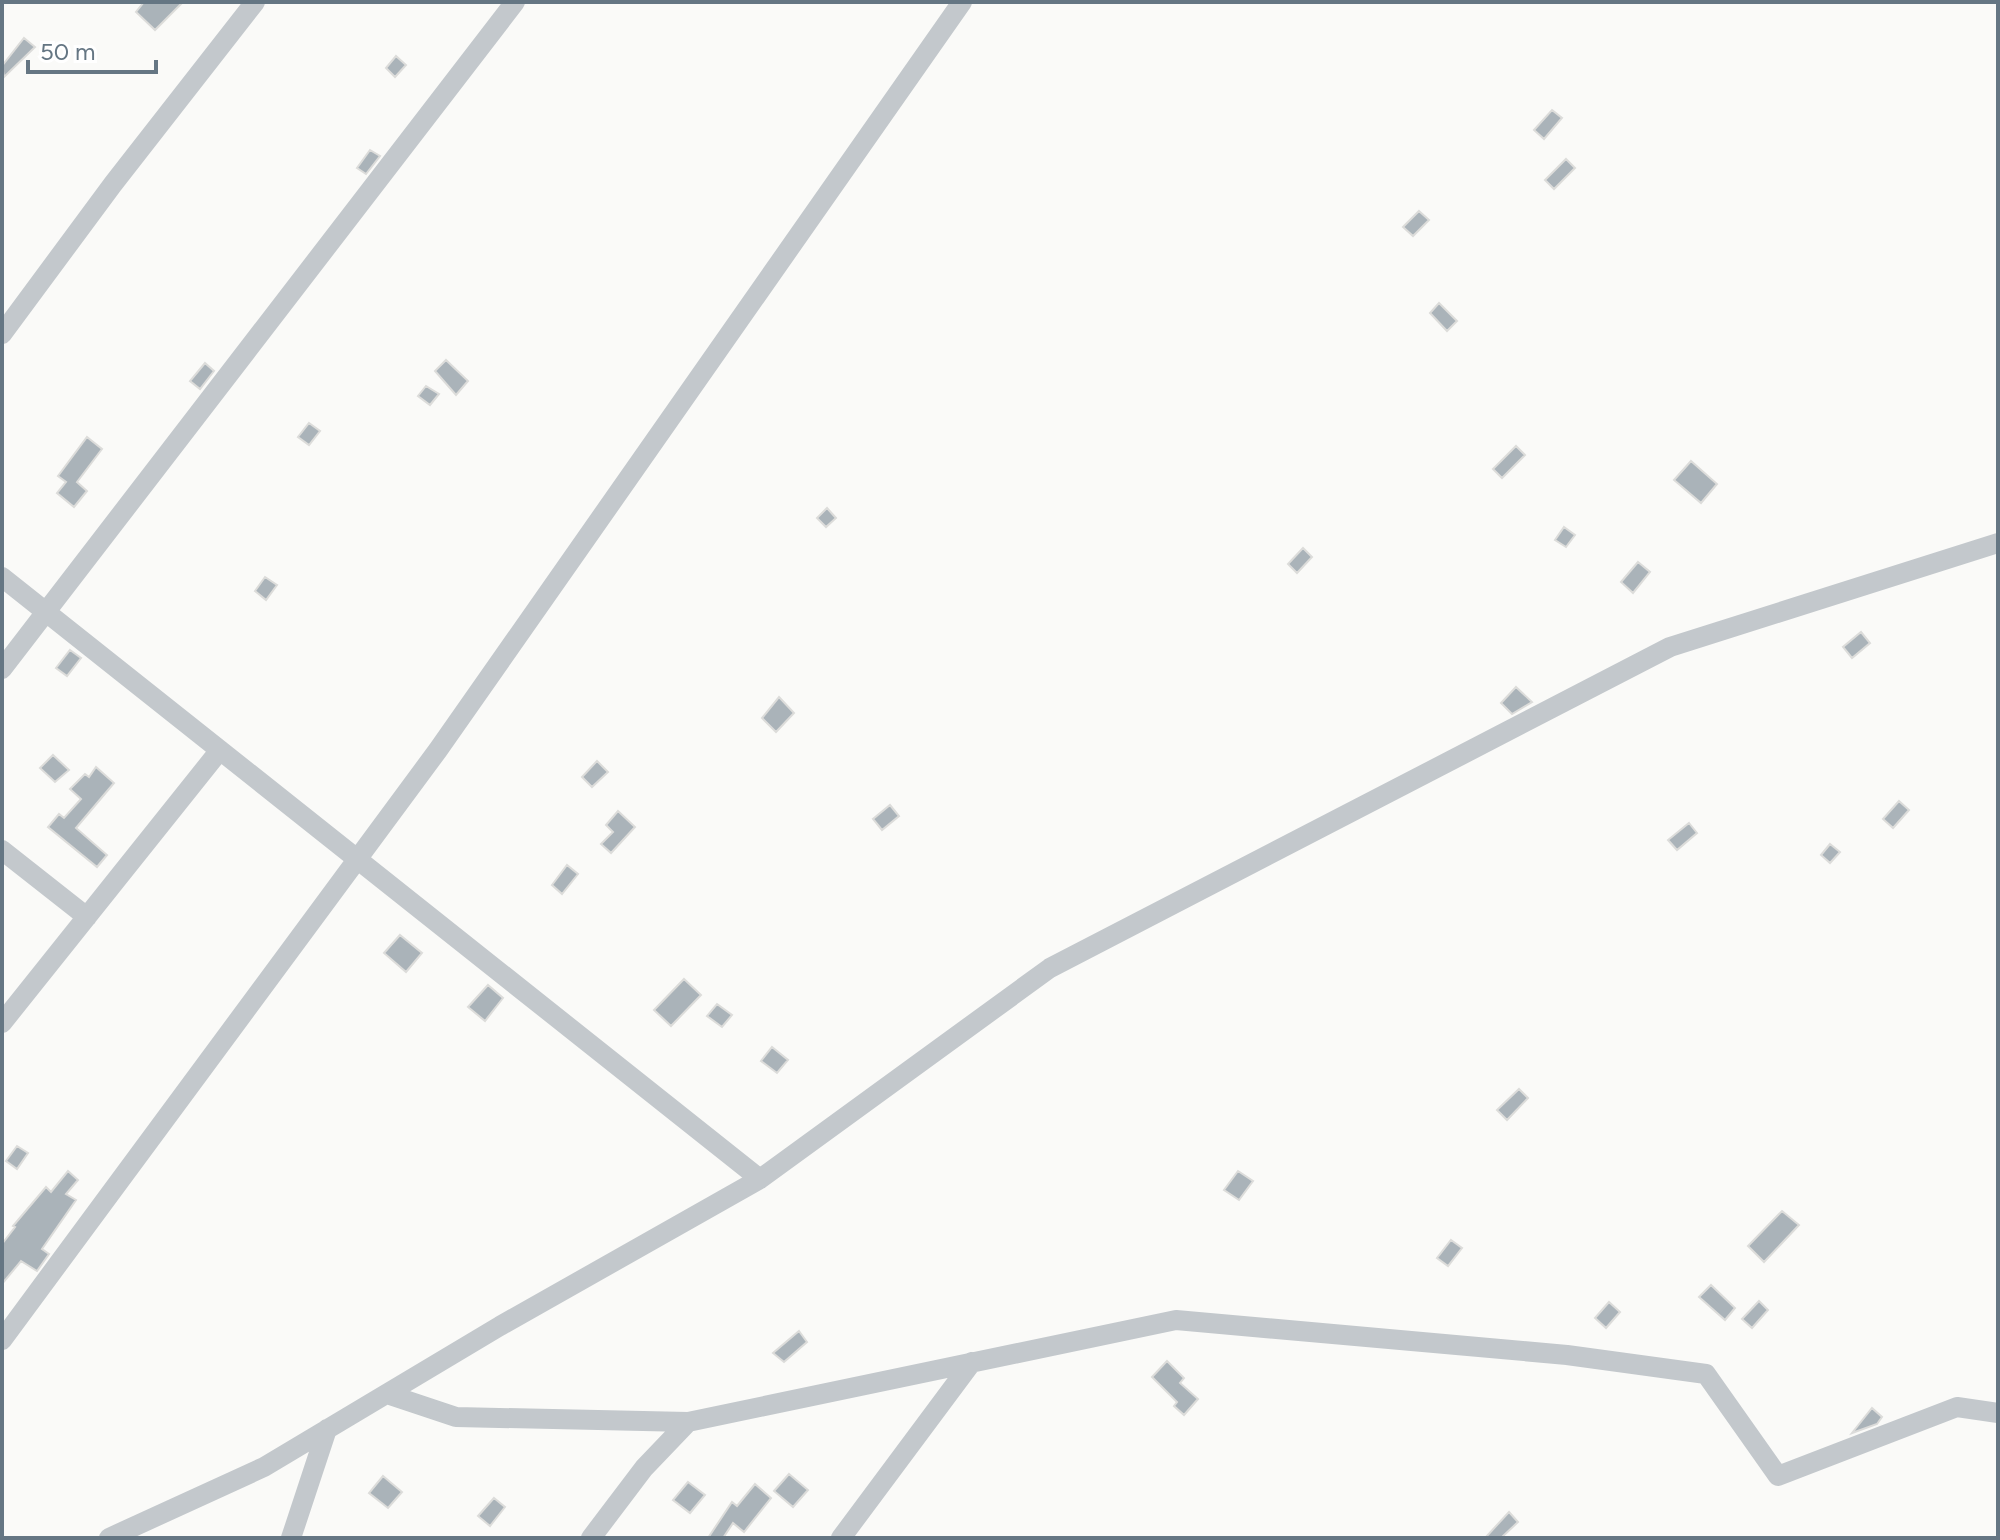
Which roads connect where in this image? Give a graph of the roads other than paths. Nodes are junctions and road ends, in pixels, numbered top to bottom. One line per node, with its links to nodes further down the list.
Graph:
1 (255, 2): 4 (street)
2 (515, 2): 7 (street)
3 (962, 2): 11 (street)
4 (2, 334)
5 (1998, 543): 14 (street)
6 (2, 577): 7 (street)
7 (46, 611): 8 (street); 9 (street)
8 (2, 669)
9 (220, 750): 11 (street); 12 (street)
10 (2, 850): 12 (street)
11 (357, 859): 14 (street); 15 (street)
12 (87, 917): 13 (street)
13 (2, 1023)
14 (760, 1179): 17 (street)
15 (2, 1340)
16 (972, 1362): 18 (street); 19 (street); 24 (street)
17 (387, 1394): 19 (street); 20 (street)
18 (1998, 1413)
19 (688, 1422): 23 (street)
20 (327, 1429): 21 (street); 22 (street)
21 (109, 1538)
22 (291, 1538)
23 (591, 1538)
24 (841, 1538)

